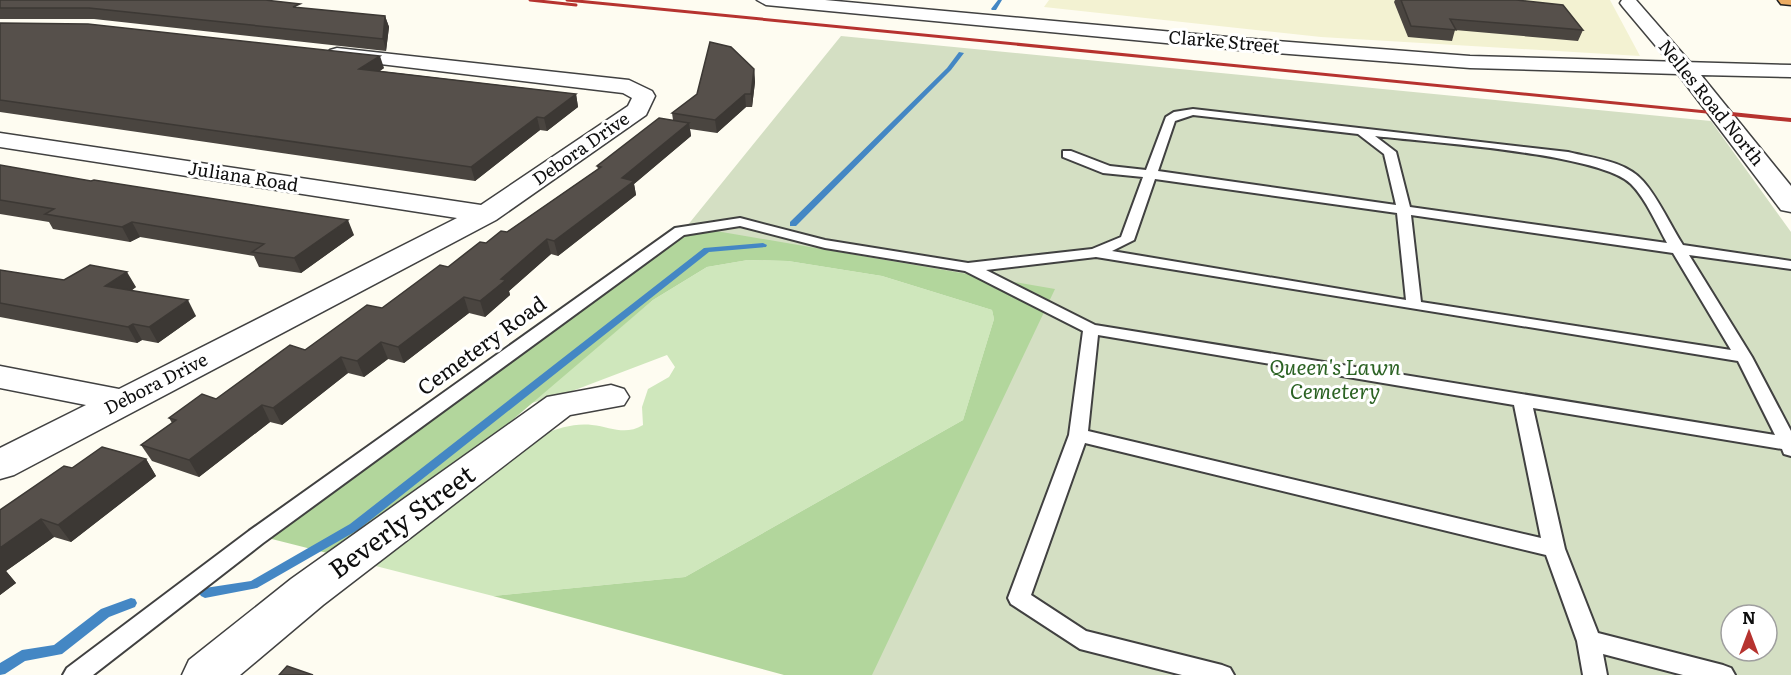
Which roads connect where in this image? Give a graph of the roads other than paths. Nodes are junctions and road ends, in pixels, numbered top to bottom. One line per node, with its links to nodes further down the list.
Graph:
1 (766, 0): 4 (street, Clarke Street)
2 (1629, 3): 4 (street, Nelles Road North)
3 (320, 52): 14 (street, Debora Drive)
4 (1683, 66): 5 (street, Clarke Street); 12 (street, Nelles Road North)
5 (1791, 70)
6 (1352, 130): 7 (lane); 9 (lane); 11 (lane)
7 (1425, 139): 9 (lane); 16 (lane)
8 (0, 140): 14 (street, Juliana Road)
9 (1390, 152): 13 (lane)
10 (1067, 154): 11 (lane)
11 (1150, 174): 13 (lane); 15 (lane)
12 (1791, 204)
13 (1404, 210): 16 (lane); 21 (lane)
14 (486, 214): 27 (street, Debora Drive)
15 (1127, 240): 17 (lane); 18 (lane)
16 (1682, 251): 19 (lane); 23 (lane)
17 (1096, 253): 18 (lane); 20 (lane)
18 (1154, 262): 21 (lane)
19 (1791, 265)
20 (968, 267): 22 (lane); 33 (lane, Cemetery Road)
21 (1414, 306): 23 (lane)
22 (1091, 328): 26 (lane); 28 (lane)
23 (1743, 357): 29 (lane)
24 (0, 377): 27 (street)
25 (611, 397): 34 (street, Beverly Street)
26 (1522, 398): 29 (lane); 31 (lane)
27 (123, 401): 30 (street, Debora Drive)
28 (1078, 435): 31 (lane); 35 (lane)
29 (1790, 446)
30 (0, 465)
31 (1554, 549): 32 (lane)
32 (1589, 641): 36 (lane); 37 (lane)
33 (75, 675)
34 (206, 675)
35 (1222, 675)
36 (1594, 675)
37 (1723, 675)

